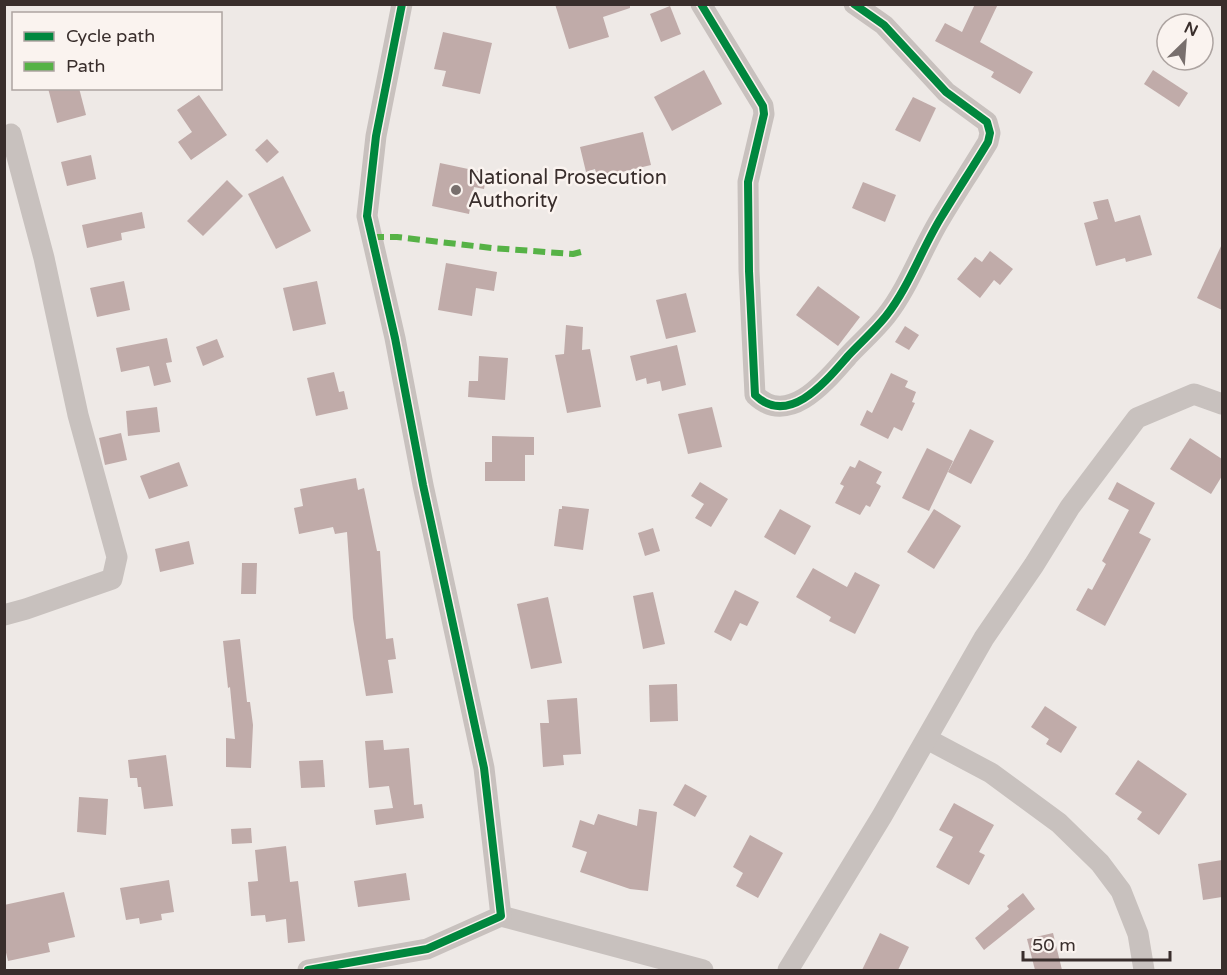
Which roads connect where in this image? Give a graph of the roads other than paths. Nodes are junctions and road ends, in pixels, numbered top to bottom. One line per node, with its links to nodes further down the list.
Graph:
1 (402, 4): 8 (street)
2 (701, 4): 3 (street)
3 (854, 4)
4 (11, 134): 6 (street)
5 (1222, 404): 7 (street)
6 (4, 615)
7 (927, 739): 11 (street); 12 (street)
8 (501, 916): 9 (street); 10 (street)
9 (308, 970)
10 (703, 970)
11 (788, 970)
12 (1144, 970)

